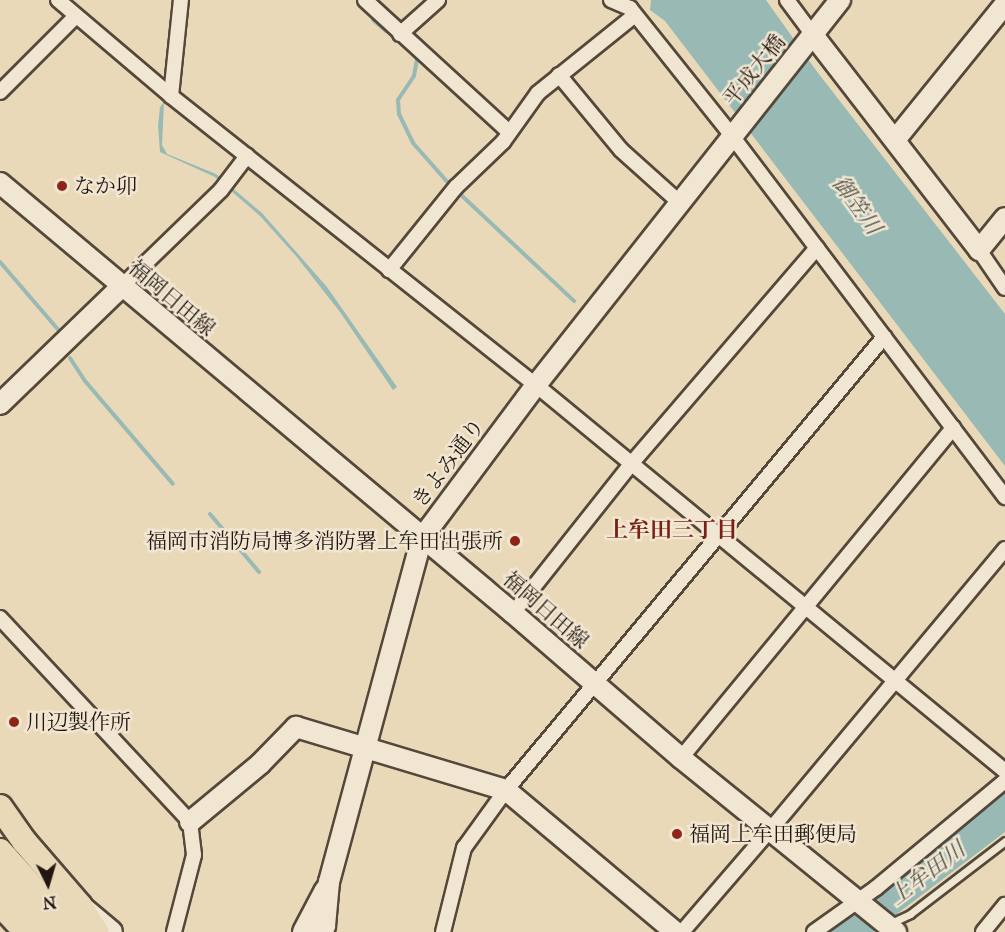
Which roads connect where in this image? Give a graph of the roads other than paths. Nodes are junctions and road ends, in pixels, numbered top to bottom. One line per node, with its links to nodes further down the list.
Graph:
1 (58, 0): 10 (street)
2 (181, 0): 15 (street)
3 (364, 0): 11 (street)
4 (438, 0): 11 (street)
5 (610, 0): 9 (street)
6 (787, 0): 12 (street)
7 (840, 0): 12 (street)
8 (1005, 4): 18 (street)
9 (635, 15): 13 (street); 17 (street)
10 (75, 17): 14 (street); 15 (street)
11 (400, 34): 16 (street)
12 (813, 35): 17 (street, 平成大橋); 18 (street)
13 (559, 75): 16 (street); 21 (street)
14 (0, 92)
15 (171, 96): 19 (street)
16 (509, 132): 25 (street)
17 (732, 136): 21 (street, きよみ通り); 23 (street)
18 (895, 141): 24 (street)
19 (247, 156): 25 (street); 26 (street)
20 (0, 183): 26 (street, 福岡日田線)
21 (680, 203): 29 (street, きよみ通り)
22 (1005, 218): 24 (street)
23 (817, 248): 28 (street); 32 (street)
24 (980, 250): 27 (street)
25 (389, 270): 29 (street)
26 (120, 287): 30 (street); 35 (street, 福岡日田線)
27 (1005, 288)
28 (884, 337): 31 (street); 34 (street)
29 (537, 385): 32 (street); 35 (street, きよみ通り)
30 (0, 404)
31 (953, 428): 33 (street); 37 (street)
32 (631, 465): 34 (street); 38 (street)
33 (1005, 497)
34 (719, 537): 37 (street); 41 (street)
35 (422, 538): 38 (street, 福岡日田線); 42 (street, きよみ通り)
36 (1005, 549): 40 (street)
37 (807, 609): 40 (street); 43 (street)
38 (513, 613): 41 (street, 福岡日田線)
39 (0, 618): 47 (street)
40 (896, 679): 44 (street); 49 (street)
41 (596, 685): 43 (street, 福岡日田線); 46 (street)
42 (365, 749): 46 (street); 47 (street); 53 (street, きよみ通り)
43 (681, 758): 49 (street, 福岡日田線)
44 (1005, 771)
45 (1005, 781): 54 (street)
46 (506, 790): 66 (street); 67 (street)
47 (190, 822): 64 (street)
48 (1, 824): 56 (highway); 58 (highway)
49 (771, 829): 54 (street, 福岡日田線); 68 (street)
50 (1005, 841): 59 (lane)
51 (0, 851): 58 (highway)
52 (0, 878): 58 (highway)
53 (329, 882): 60 (street, きよみ通り); 65 (street, きよみ通り)
54 (859, 901): 59 (street, 福岡日田線); 69 (street)
55 (1005, 905): 70 (street)
56 (80, 906): 62 (highway); 63 (street)
57 (2, 913): 58 (highway)
58 (39, 921): 61 (highway)
59 (886, 927)
60 (324, 930)
61 (73, 932)
62 (96, 932)
63 (112, 932)
64 (174, 932)
65 (303, 932)
66 (443, 932)
67 (675, 932)
68 (682, 932)
69 (814, 932)
70 (982, 932)

